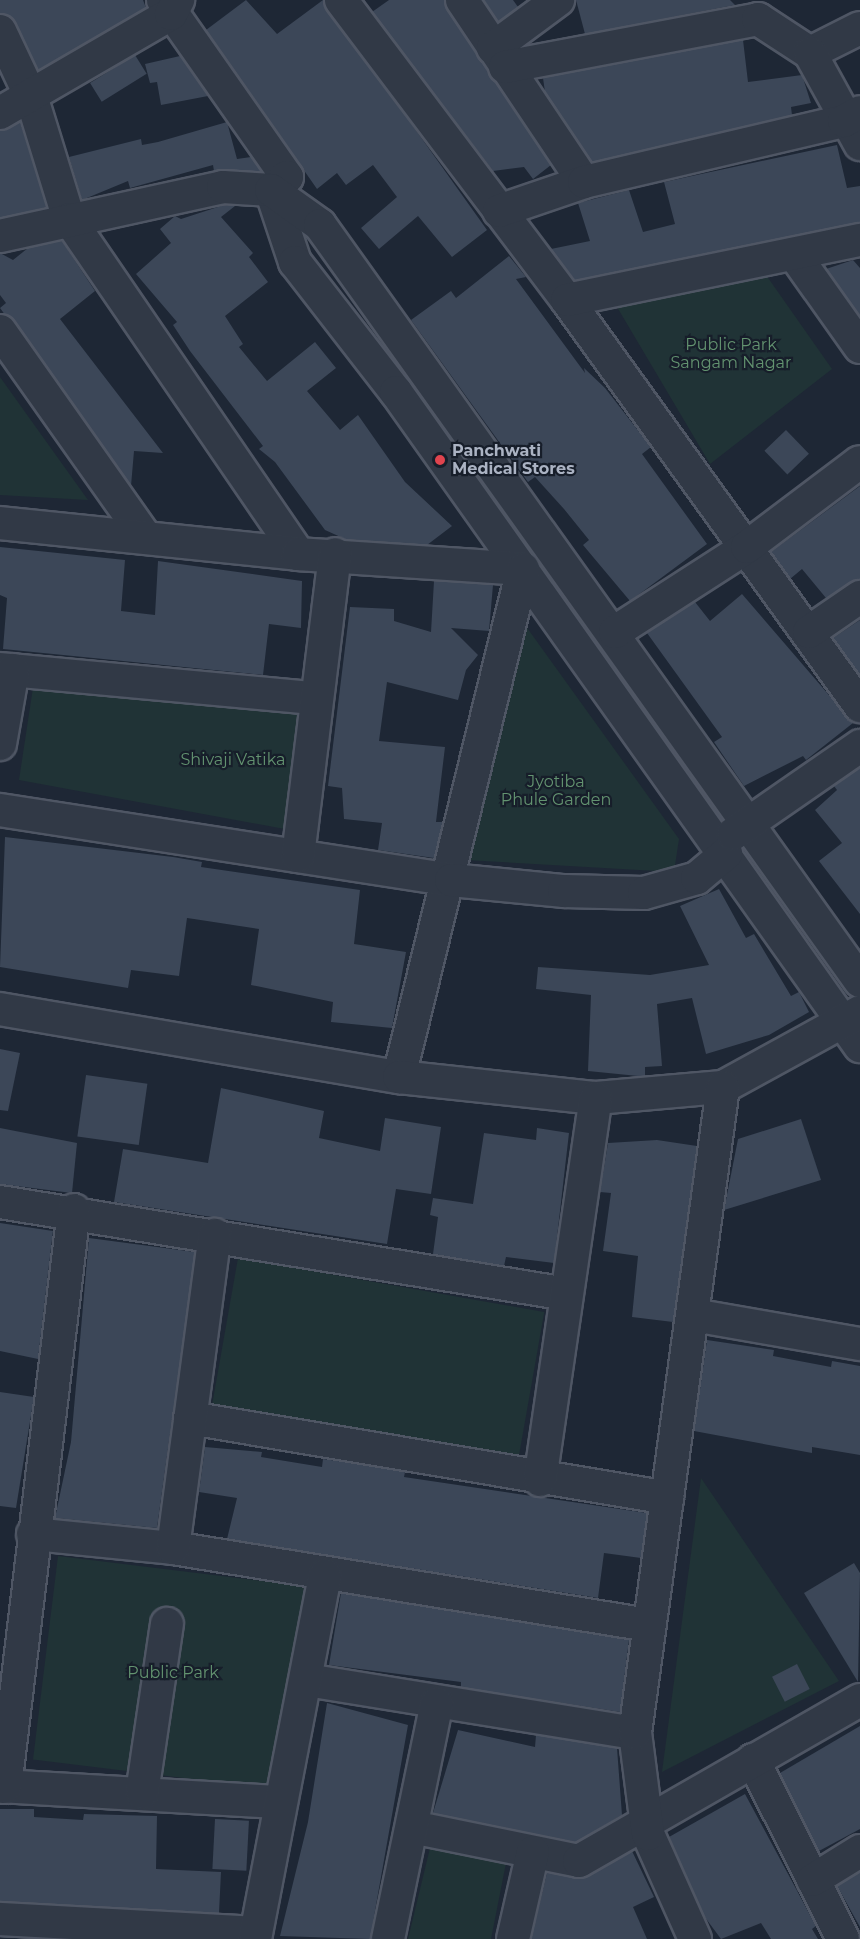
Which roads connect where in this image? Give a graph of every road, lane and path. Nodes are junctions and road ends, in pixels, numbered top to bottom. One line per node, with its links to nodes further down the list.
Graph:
1 (462, 0): 9 (street)
2 (558, 0): 9 (street)
3 (346, 2): 15 (street)
4 (171, 4): 10 (street); 14 (street)
5 (749, 10): 8 (street); 9 (street)
6 (860, 28): 8 (street)
7 (0, 31): 10 (street)
8 (810, 53): 12 (street)
9 (499, 58): 13 (street)
10 (32, 99): 11 (street); 16 (street)
11 (0, 113)
12 (855, 125): 13 (street)
13 (584, 182): 15 (street)
14 (271, 190): 16 (street); 29 (street); 31 (street)
15 (499, 211): 20 (street)
16 (69, 219): 17 (street); 27 (street)
17 (0, 236)
18 (856, 247): 19 (street)
19 (794, 254): 20 (street); 22 (street)
20 (567, 300): 26 (street)
21 (0, 331): 25 (street)
22 (860, 347)
23 (860, 462): 26 (street)
24 (0, 523): 25 (street)
25 (146, 538): 27 (street)
26 (747, 547): 31 (street); 32 (street)
27 (298, 554): 28 (street)
28 (334, 554): 29 (street); 34 (street)
29 (523, 569): 40 (street); 42 (street)
30 (860, 597): 32 (street)
31 (615, 632): 39 (street)
32 (809, 632): 35 (street)
33 (7, 670): 34 (street); 36 (street)
34 (314, 698): 41 (street)
35 (860, 706)
36 (0, 744)
37 (860, 746): 39 (street)
38 (0, 810): 41 (street)
39 (749, 823): 40 (street); 43 (street)
40 (723, 849): 42 (street); 45 (street)
41 (298, 856): 42 (street)
42 (451, 880): 46 (street)
43 (860, 981)
44 (0, 1009): 46 (street)
45 (855, 1028): 47 (street)
46 (399, 1077): 48 (street)
47 (723, 1087): 48 (street); 53 (street)
48 (596, 1098): 52 (street)
49 (0, 1202): 50 (street)
50 (74, 1210): 51 (street); 58 (street)
51 (215, 1235): 52 (street); 55 (street)
52 (567, 1293): 56 (street)
53 (693, 1315): 54 (street); 57 (street)
54 (860, 1344)
55 (190, 1418): 56 (street); 59 (street)
56 (540, 1480): 57 (street)
57 (668, 1498): 62 (street)
58 (33, 1534): 59 (street); 68 (street)
59 (173, 1548): 60 (street)
60 (325, 1575): 62 (street); 63 (street)
61 (167, 1624): 69 (street)
62 (649, 1625): 66 (street)
63 (307, 1680): 65 (street); 70 (street)
64 (860, 1700): 67 (street)
65 (437, 1703): 66 (street); 72 (street)
66 (635, 1733): 71 (street)
67 (753, 1760): 71 (street); 75 (street)
68 (3, 1786): 69 (street)
69 (142, 1793): 70 (street)
70 (279, 1802): 78 (street)
71 (646, 1824): 74 (street); 79 (street)
72 (412, 1827): 74 (street); 80 (street)
73 (860, 1851): 75 (street)
74 (533, 1852): 81 (street)
75 (813, 1880): 82 (street)
76 (0, 1919): 77 (street)
77 (135, 1932): 78 (street)
78 (256, 1936)
79 (692, 1938)
80 (388, 1939)
81 (513, 1939)
82 (843, 1939)

